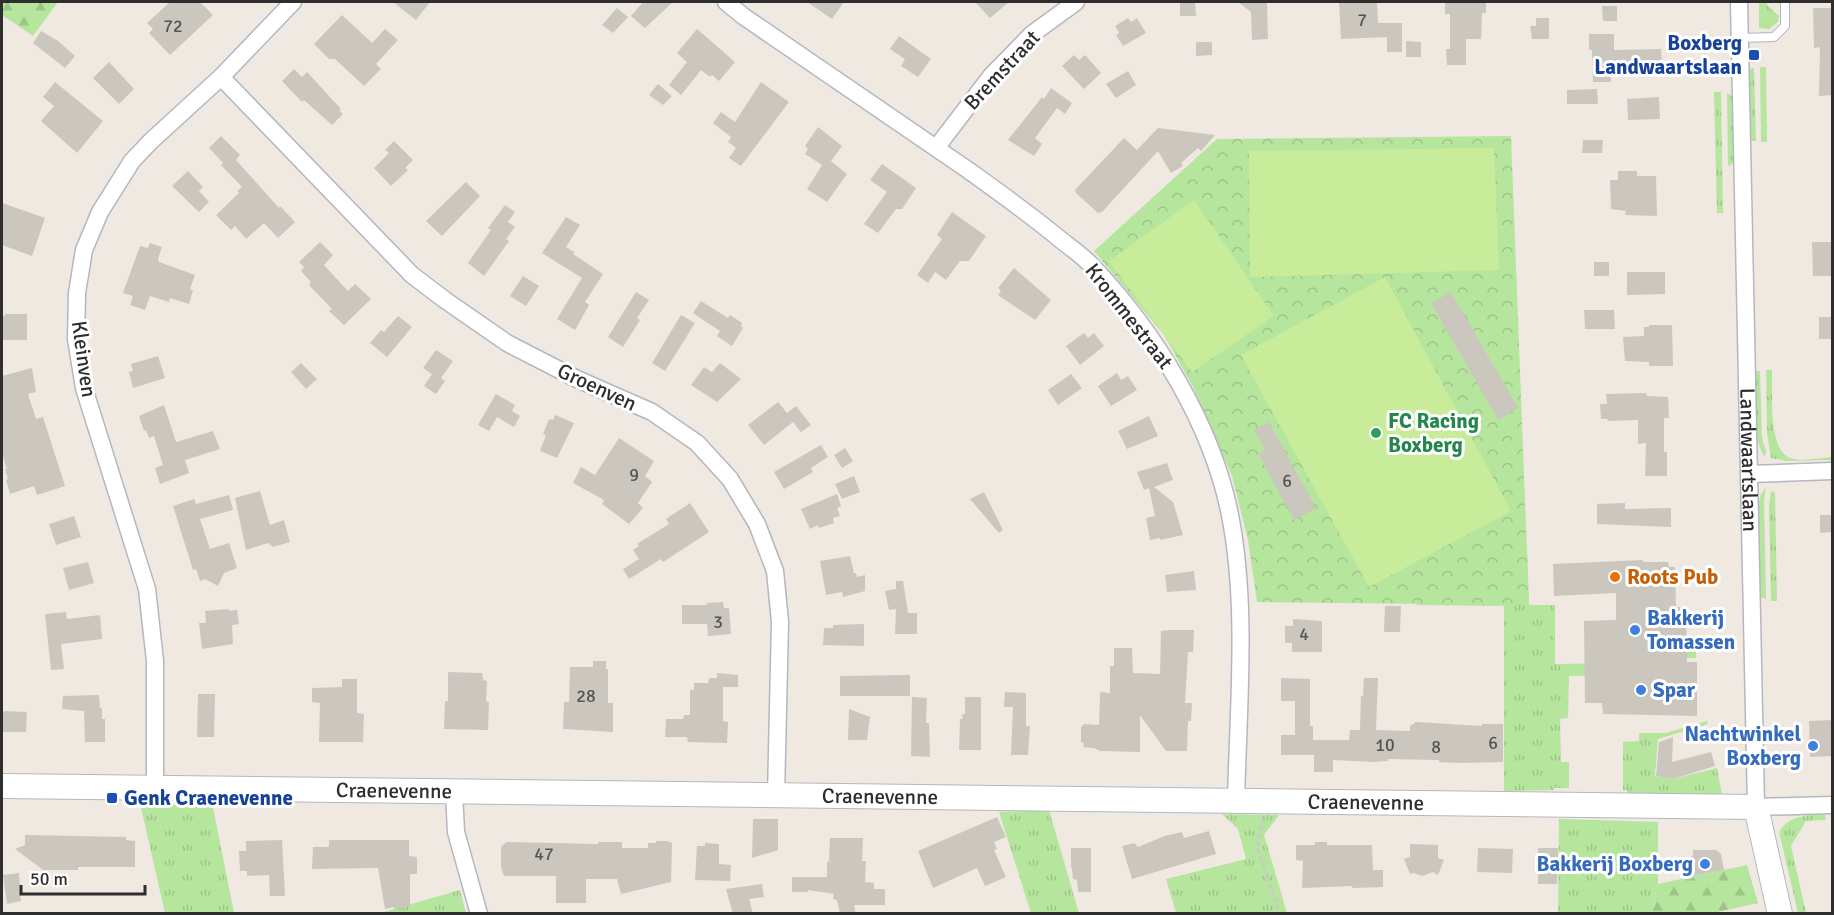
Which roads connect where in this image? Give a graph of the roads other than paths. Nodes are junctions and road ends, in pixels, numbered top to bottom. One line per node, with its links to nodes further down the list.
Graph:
1 (293, 2): 7 (street, Kleinven)
2 (726, 2): 8 (street, Krommestraat)
3 (1076, 2): 8 (street, Bremstraat)
4 (1739, 2): 6 (street, Landwaartslaan)
5 (1785, 2): 6 (lane)
6 (1740, 38): 10 (street, Landwaartslaan)
7 (221, 77): 12 (street, Kleinven); 14 (street, Groenven)
8 (936, 148): 15 (street, Krommestraat)
9 (1833, 471): 10 (street)
10 (1750, 474): 17 (street, Landwaartslaan)
11 (2, 786): 12 (street, Craenevenne)
12 (155, 788): 13 (street, Craenevenne)
13 (454, 792): 14 (street, Craenevenne); 18 (street)
14 (776, 796): 15 (street, Craenevenne)
15 (1236, 802): 17 (street, Craenevenne)
16 (1833, 805): 17 (street)
17 (1756, 807): 19 (street, Landwaartslaan)
18 (479, 914)
19 (1780, 914)

